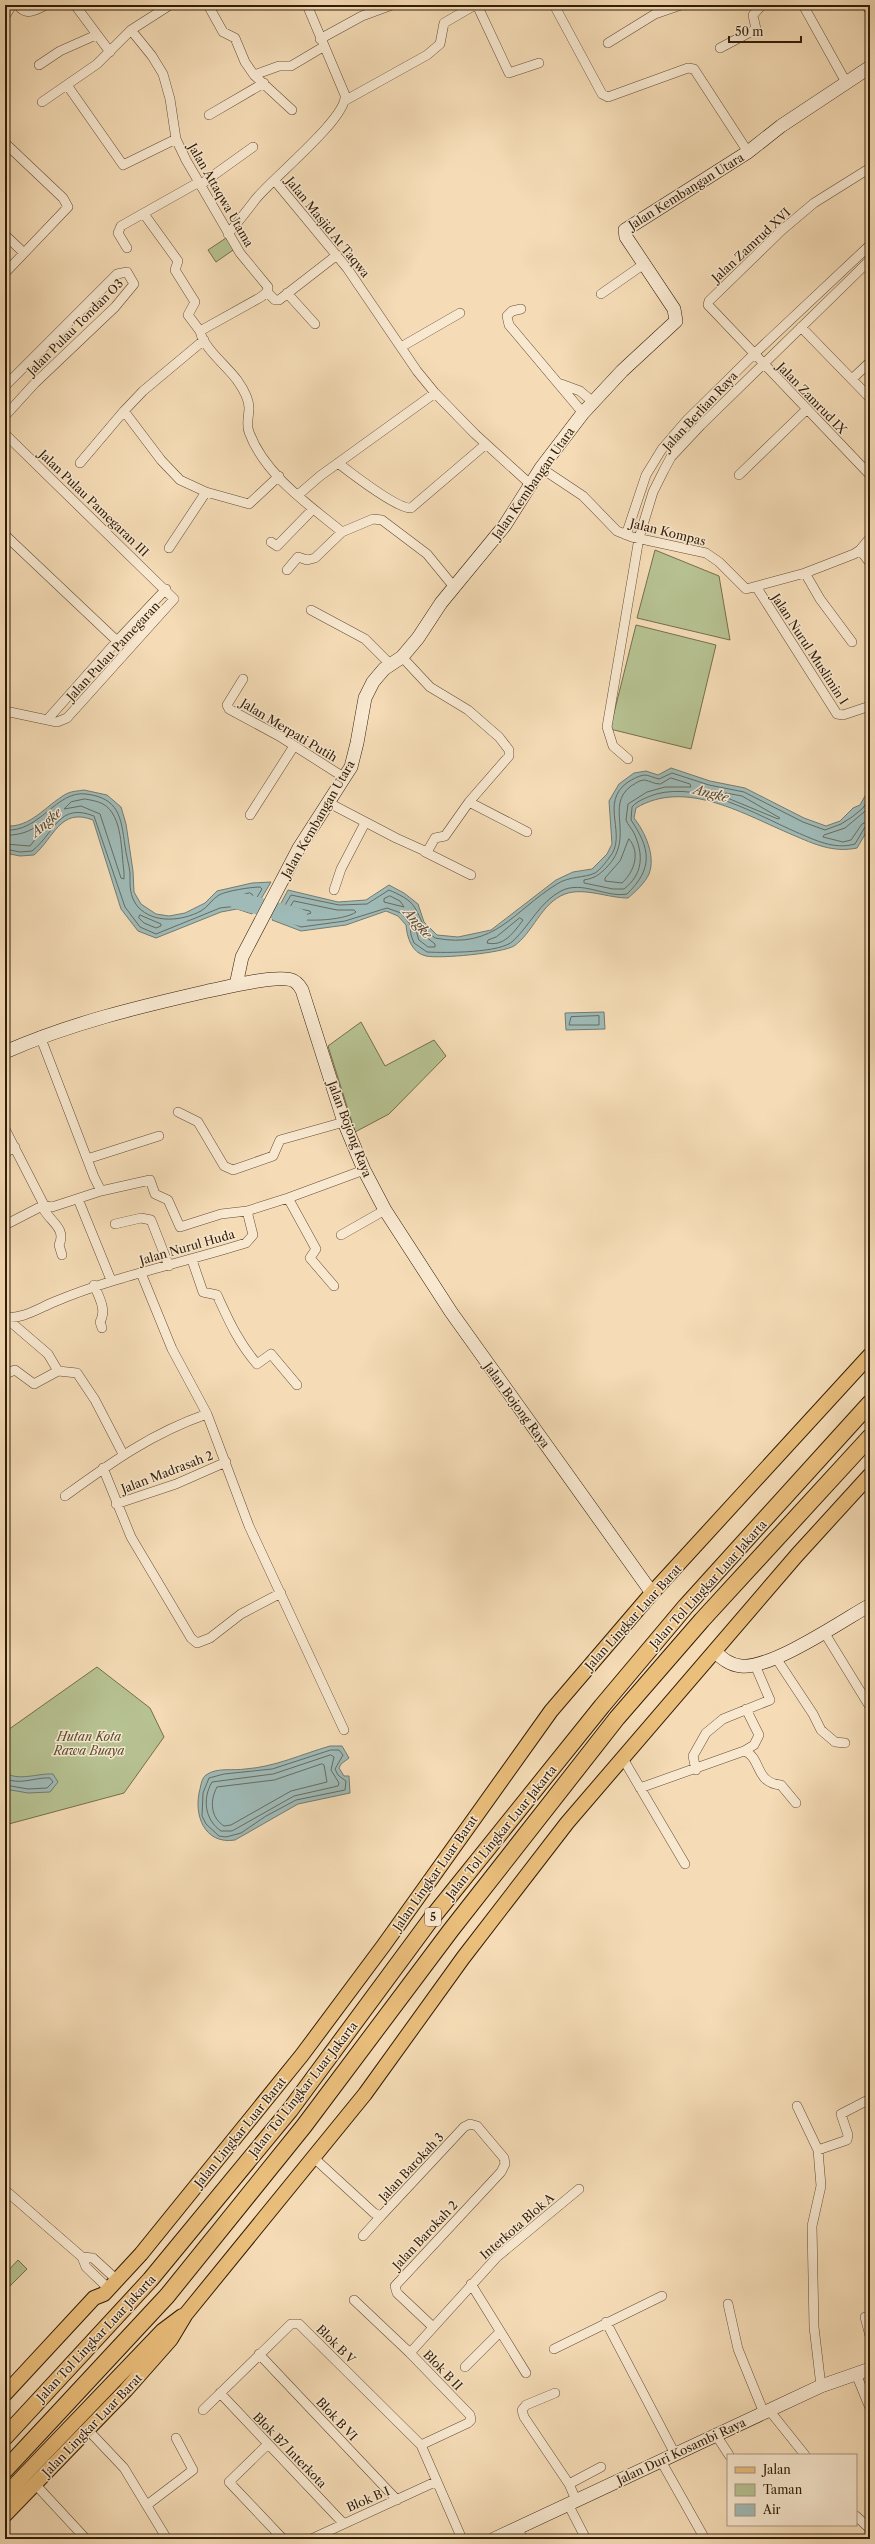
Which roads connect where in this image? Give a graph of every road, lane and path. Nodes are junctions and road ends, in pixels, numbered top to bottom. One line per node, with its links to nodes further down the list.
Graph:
1 (12, 5): 16 (street)
2 (18, 5): 3 (street)
3 (46, 5)
4 (75, 5): 18 (street)
5 (170, 5): 17 (street)
6 (208, 5): 26 (street)
7 (307, 5): 20 (street)
8 (392, 5): 20 (street)
9 (476, 5): 23 (street); 30 (street)
10 (554, 5): 37 (street)
11 (681, 5): 19 (street)
12 (762, 5): 21 (street)
13 (803, 5): 28 (street)
14 (866, 5): 15 (street)
15 (870, 11)
16 (5, 16)
17 (131, 30): 22 (street); 34 (street, Jalan Attaqwa Utama)
18 (96, 35): 22 (street); 24 (street)
19 (608, 42)
20 (321, 43): 26 (street); 30 (street)
21 (720, 48)
22 (110, 52): 29 (street)
23 (539, 63)
24 (39, 65)
25 (870, 66): 28 (street, Jalan Kembangan Utara)
26 (254, 75): 27 (street)
27 (264, 83): 32 (street); 33 (street)
28 (846, 84): 37 (street, Jalan Kembangan Utara)
29 (67, 85): 31 (street); 34 (street)
30 (346, 100): 39 (street, Jalan Masjid At Taqwa)
31 (42, 102)
32 (292, 110)
33 (209, 115)
34 (176, 139): 40 (street, Jalan Attaqwa Utama)
35 (5, 143): 46 (street)
36 (254, 147): 40 (street)
37 (748, 152): 49 (street, Jalan Kembangan Utara)
38 (869, 170): 60 (street, Jalan Zamrud XVI)
39 (275, 181): 42 (street); 47 (street, Jalan Masjid At Taqwa)
40 (199, 184): 41 (street); 42 (street, Jalan Attaqwa Utama)
41 (144, 214): 45 (street); 58 (street)
42 (228, 234): 51 (street, Jalan Attaqwa Utama)
43 (5, 235): 46 (street)
44 (870, 245): 60 (street, Jalan Berlian Raya)
45 (127, 248)
46 (24, 253): 50 (street)
47 (337, 254): 52 (street); 59 (street, Jalan Masjid At Taqwa)
48 (870, 260): 57 (street, Jalan Berlian Raya)
49 (644, 264): 53 (street); 68 (street, Jalan Kembangan Utara)
50 (5, 273)
51 (267, 292): 52 (street); 58 (street)
52 (287, 293): 56 (street)
53 (601, 294)
54 (521, 308): 64 (street)
55 (460, 313): 59 (street)
56 (315, 324)
57 (801, 326): 62 (street, Jalan Berlian Raya); 63 (street)
58 (201, 336): 70 (street); 81 (street)
59 (401, 347): 66 (street, Jalan Masjid At Taqwa)
60 (753, 355): 62 (street, Jalan Zamrud IX); 75 (street, Jalan Berlian Raya)
61 (870, 362): 63 (street)
62 (762, 364): 69 (street, Jalan Zamrud IX); 76 (street, Jalan Berlian Raya)
63 (852, 379): 67 (street)
64 (561, 384): 68 (street); 71 (street)
65 (5, 386): 72 (street, Jalan Pulau Tondan O3)
66 (436, 393): 74 (street, Jalan Masjid At Taqwa); 78 (street)
67 (870, 398)
68 (592, 402): 71 (street, Jalan Kembangan Utara)
69 (806, 410): 80 (street); 82 (street, Jalan Zamrud IX)
70 (124, 411): 77 (street); 84 (street)
71 (584, 413): 79 (street, Jalan Kembangan Utara)
72 (5, 416)
73 (5, 434): 100 (street, Jalan Pulau Pamegaran III)
74 (486, 444): 78 (street); 83 (street, Jalan Masjid At Taqwa)
75 (662, 449): 76 (street); 89 (street, Jalan Berlian Raya)
76 (671, 457): 90 (street, Jalan Berlian Raya)
77 (80, 463)
78 (338, 463): 85 (street)
79 (541, 468): 83 (street, Jalan Kembangan Utara); 89 (street, Jalan Kompas)
80 (739, 475)
81 (279, 476): 84 (street); 85 (street)
82 (870, 476)
83 (530, 484): 98 (street, Jalan Kembangan Utara)
84 (206, 492): 93 (street)
85 (298, 494): 86 (street)
86 (313, 509): 87 (street); 92 (street)
87 (342, 532): 96 (street); 98 (street)
88 (5, 535): 102 (street)
89 (626, 535): 90 (street, Jalan Kompas)
90 (639, 538): 99 (street, Jalan Kompas); 111 (street, Jalan Berlian Raya)
91 (870, 538): 94 (street)
92 (271, 542)
93 (169, 548)
94 (860, 550): 95 (street); 97 (street)
95 (870, 564)
96 (287, 570)
97 (805, 573): 99 (street); 103 (street)
98 (454, 587): 104 (street, Jalan Kembangan Utara)
99 (754, 588): 107 (street, Jalan Nurul Muslimin I)
100 (166, 589): 102 (street, Jalan Pulau Pamegaran); 109 (street, Jalan Pulau Pamegaran)
101 (310, 610): 105 (street)
102 (117, 640): 109 (street, Jalan Pulau Pamegaran)
103 (852, 642)
104 (402, 657): 105 (street, Jalan Kembangan Utara); 113 (street)
105 (391, 665): 112 (street, Jalan Kembangan Utara)
106 (243, 679): 110 (street, Jalan Merpati Putih)
107 (870, 706)
108 (5, 711): 109 (street, Jalan Pulau Pamegaran)
109 (47, 720)
110 (294, 746): 112 (street, Jalan Merpati Putih); 115 (street)
111 (628, 759)
112 (345, 778): 114 (street, Jalan Kembangan Utara)
113 (469, 802): 117 (street); 118 (street)
114 (329, 803): 116 (street); 121 (street, Jalan Kembangan Utara)
115 (250, 815)
116 (365, 822): 118 (street); 120 (street)
117 (527, 832)
118 (425, 852): 119 (street)
119 (471, 875)
120 (334, 890)
121 (236, 985): 122 (street, Jalan Bojong Raya); 125 (street, Jalan Bojong Raya)
122 (40, 1036): 123 (street, Jalan Bojong Raya); 130 (street)
123 (5, 1052)
124 (178, 1112): 125 (street)
125 (344, 1122): 131 (street, Jalan Bojong Raya)
126 (5, 1129): 128 (street)
127 (158, 1136): 130 (street)
128 (14, 1147): 129 (street); 135 (street)
129 (5, 1153)
130 (87, 1158): 132 (street)
131 (364, 1170): 133 (street); 136 (street, Jalan Bojong Raya)
132 (101, 1191): 134 (street); 137 (street)
133 (288, 1198): 137 (street); 147 (street)
134 (78, 1199): 135 (street); 145 (street)
135 (44, 1206): 139 (street); 141 (street)
136 (385, 1210): 140 (street); 164 (street, Jalan Bojong Raya)
137 (247, 1211): 142 (street, Jalan Nurul Huda)
138 (115, 1224): 143 (street)
139 (5, 1225)
140 (341, 1235)
141 (62, 1255)
142 (192, 1260): 143 (street, Jalan Nurul Huda); 153 (street)
143 (169, 1266): 144 (street, Jalan Nurul Huda)
144 (141, 1273): 145 (street, Jalan Nurul Huda); 155 (street)
145 (111, 1280): 146 (street, Jalan Nurul Huda)
146 (94, 1285): 148 (street, Jalan Nurul Huda); 149 (street)
147 (334, 1286)
148 (6, 1318): 151 (street)
149 (102, 1328)
150 (870, 1355): 164 (main road, Jalan Lingkar Luar Barat)
151 (58, 1371): 152 (street); 157 (street)
152 (5, 1374)
153 (297, 1384)
154 (870, 1403): 217 (highway, Jalan Tol Lingkar Luar Jakarta / 5)
155 (207, 1414): 157 (street); 158 (street)
156 (870, 1437): 226 (highway, Jalan Tol Lingkar Luar Jakarta / 5)
157 (122, 1454): 159 (street)
158 (226, 1462): 162 (street, Jalan Madrasah 2); 163 (street)
159 (103, 1468): 161 (street); 162 (street)
160 (870, 1475): 167 (main road, Jalan Lingkar Luar Barat)
161 (65, 1496)
162 (116, 1504): 163 (street)
163 (281, 1593): 172 (street)
164 (652, 1594): 190 (main road, Jalan Lingkar Luar Barat)
165 (870, 1605): 166 (street)
166 (824, 1632): 168 (street); 170 (street)
167 (715, 1652): 169 (street); 175 (main road, Jalan Lingkar Luar Barat)
168 (776, 1658): 169 (street); 173 (street)
169 (755, 1665): 171 (street)
170 (870, 1707)
171 (746, 1709): 174 (street); 176 (street)
172 (344, 1730)
173 (845, 1743)
174 (744, 1751): 176 (street); 178 (street)
175 (622, 1757): 177 (street); 183 (main road, Jalan Lingkar Luar Barat)
176 (696, 1770): 177 (street)
177 (640, 1788): 179 (street)
178 (796, 1803)
179 (685, 1864)
180 (870, 2099): 182 (street)
181 (797, 2106): 182 (street)
182 (818, 2150): 207 (street)
183 (314, 2158): 187 (street, Jalan Barokah 3); 194 (main road, Jalan Lingkar Luar Barat)
184 (504, 2158): 187 (street, Jalan Barokah 3); 197 (street, Jalan Barokah 2)
185 (579, 2189): 189 (street, Interkota Blok A)
186 (5, 2190): 190 (street)
187 (381, 2216): 188 (street)
188 (363, 2236)
189 (471, 2284): 197 (street, Interkota Blok A); 198 (street)
190 (110, 2288): 210 (main road, Jalan Lingkar Luar Barat); 211 (main road)
191 (662, 2296): 196 (street)
192 (354, 2300): 201 (street, Blok B II)
193 (728, 2304): 214 (street)
194 (186, 2314): 215 (main road, Jalan Lingkar Luar Barat); 230 (main road)
195 (865, 2317): 199 (street)
196 (606, 2322): 200 (street); 221 (street)
197 (432, 2326): 201 (street, Interkota Blok A)
198 (500, 2332): 203 (street); 205 (street)
199 (870, 2336)
200 (554, 2349)
201 (410, 2353): 220 (street, Blok B II)
202 (260, 2354): 209 (street, Blok B V); 220 (street, Blok B V); 231 (street, Blok B VI)
203 (465, 2367)
204 (870, 2369): 206 (street, Jalan Duri Kosambi Raya)
205 (526, 2373)
206 (856, 2374): 207 (street, Jalan Duri Kosambi Raya); 212 (street)
207 (821, 2386): 214 (street, Jalan Duri Kosambi Raya)
208 (556, 2392): 229 (street)
209 (220, 2393): 213 (street, Blok B V); 219 (street, Blok B7 Interkota)
210 (5, 2394)
211 (5, 2405)
212 (870, 2408)
213 (203, 2410)
214 (767, 2411): 216 (street, Jalan Duri Kosambi Raya); 223 (street)
215 (88, 2430): 228 (main road, Jalan Lingkar Luar Barat); 233 (street)
216 (716, 2435): 221 (street, Jalan Duri Kosambi Raya); 222 (street)
217 (5, 2437)
218 (176, 2438): 233 (street)
219 (268, 2444): 236 (street, Blok B7 Interkota); 241 (street)
220 (420, 2445): 227 (street, Blok B V)
221 (675, 2454): 224 (street, Jalan Duri Kosambi Raya)
222 (729, 2454)
223 (804, 2454)
224 (661, 2461): 232 (street, Jalan Duri Kosambi Raya); 246 (street)
225 (601, 2467): 229 (street)
226 (5, 2470)
227 (435, 2482): 231 (street, Blok B I); 243 (street, Blok B V)
228 (35, 2484): 234 (main road, Jalan Lingkar Luar Barat); 239 (street)
229 (569, 2484): 232 (street)
230 (5, 2495)
231 (397, 2500): 236 (street, Blok B I)
232 (572, 2502): 238 (street, Jalan Duri Kosambi Raya); 245 (street)
233 (148, 2505): 240 (street)
234 (5, 2515)
235 (857, 2517): 237 (street)
236 (344, 2523): 242 (street, Blok B I)
237 (870, 2529)
238 (520, 2534): 244 (street, Jalan Duri Kosambi Raya)
239 (86, 2539)
240 (167, 2539)
241 (283, 2539)
242 (311, 2539)
243 (462, 2539)
244 (494, 2539)
245 (586, 2539)
246 (705, 2539)

